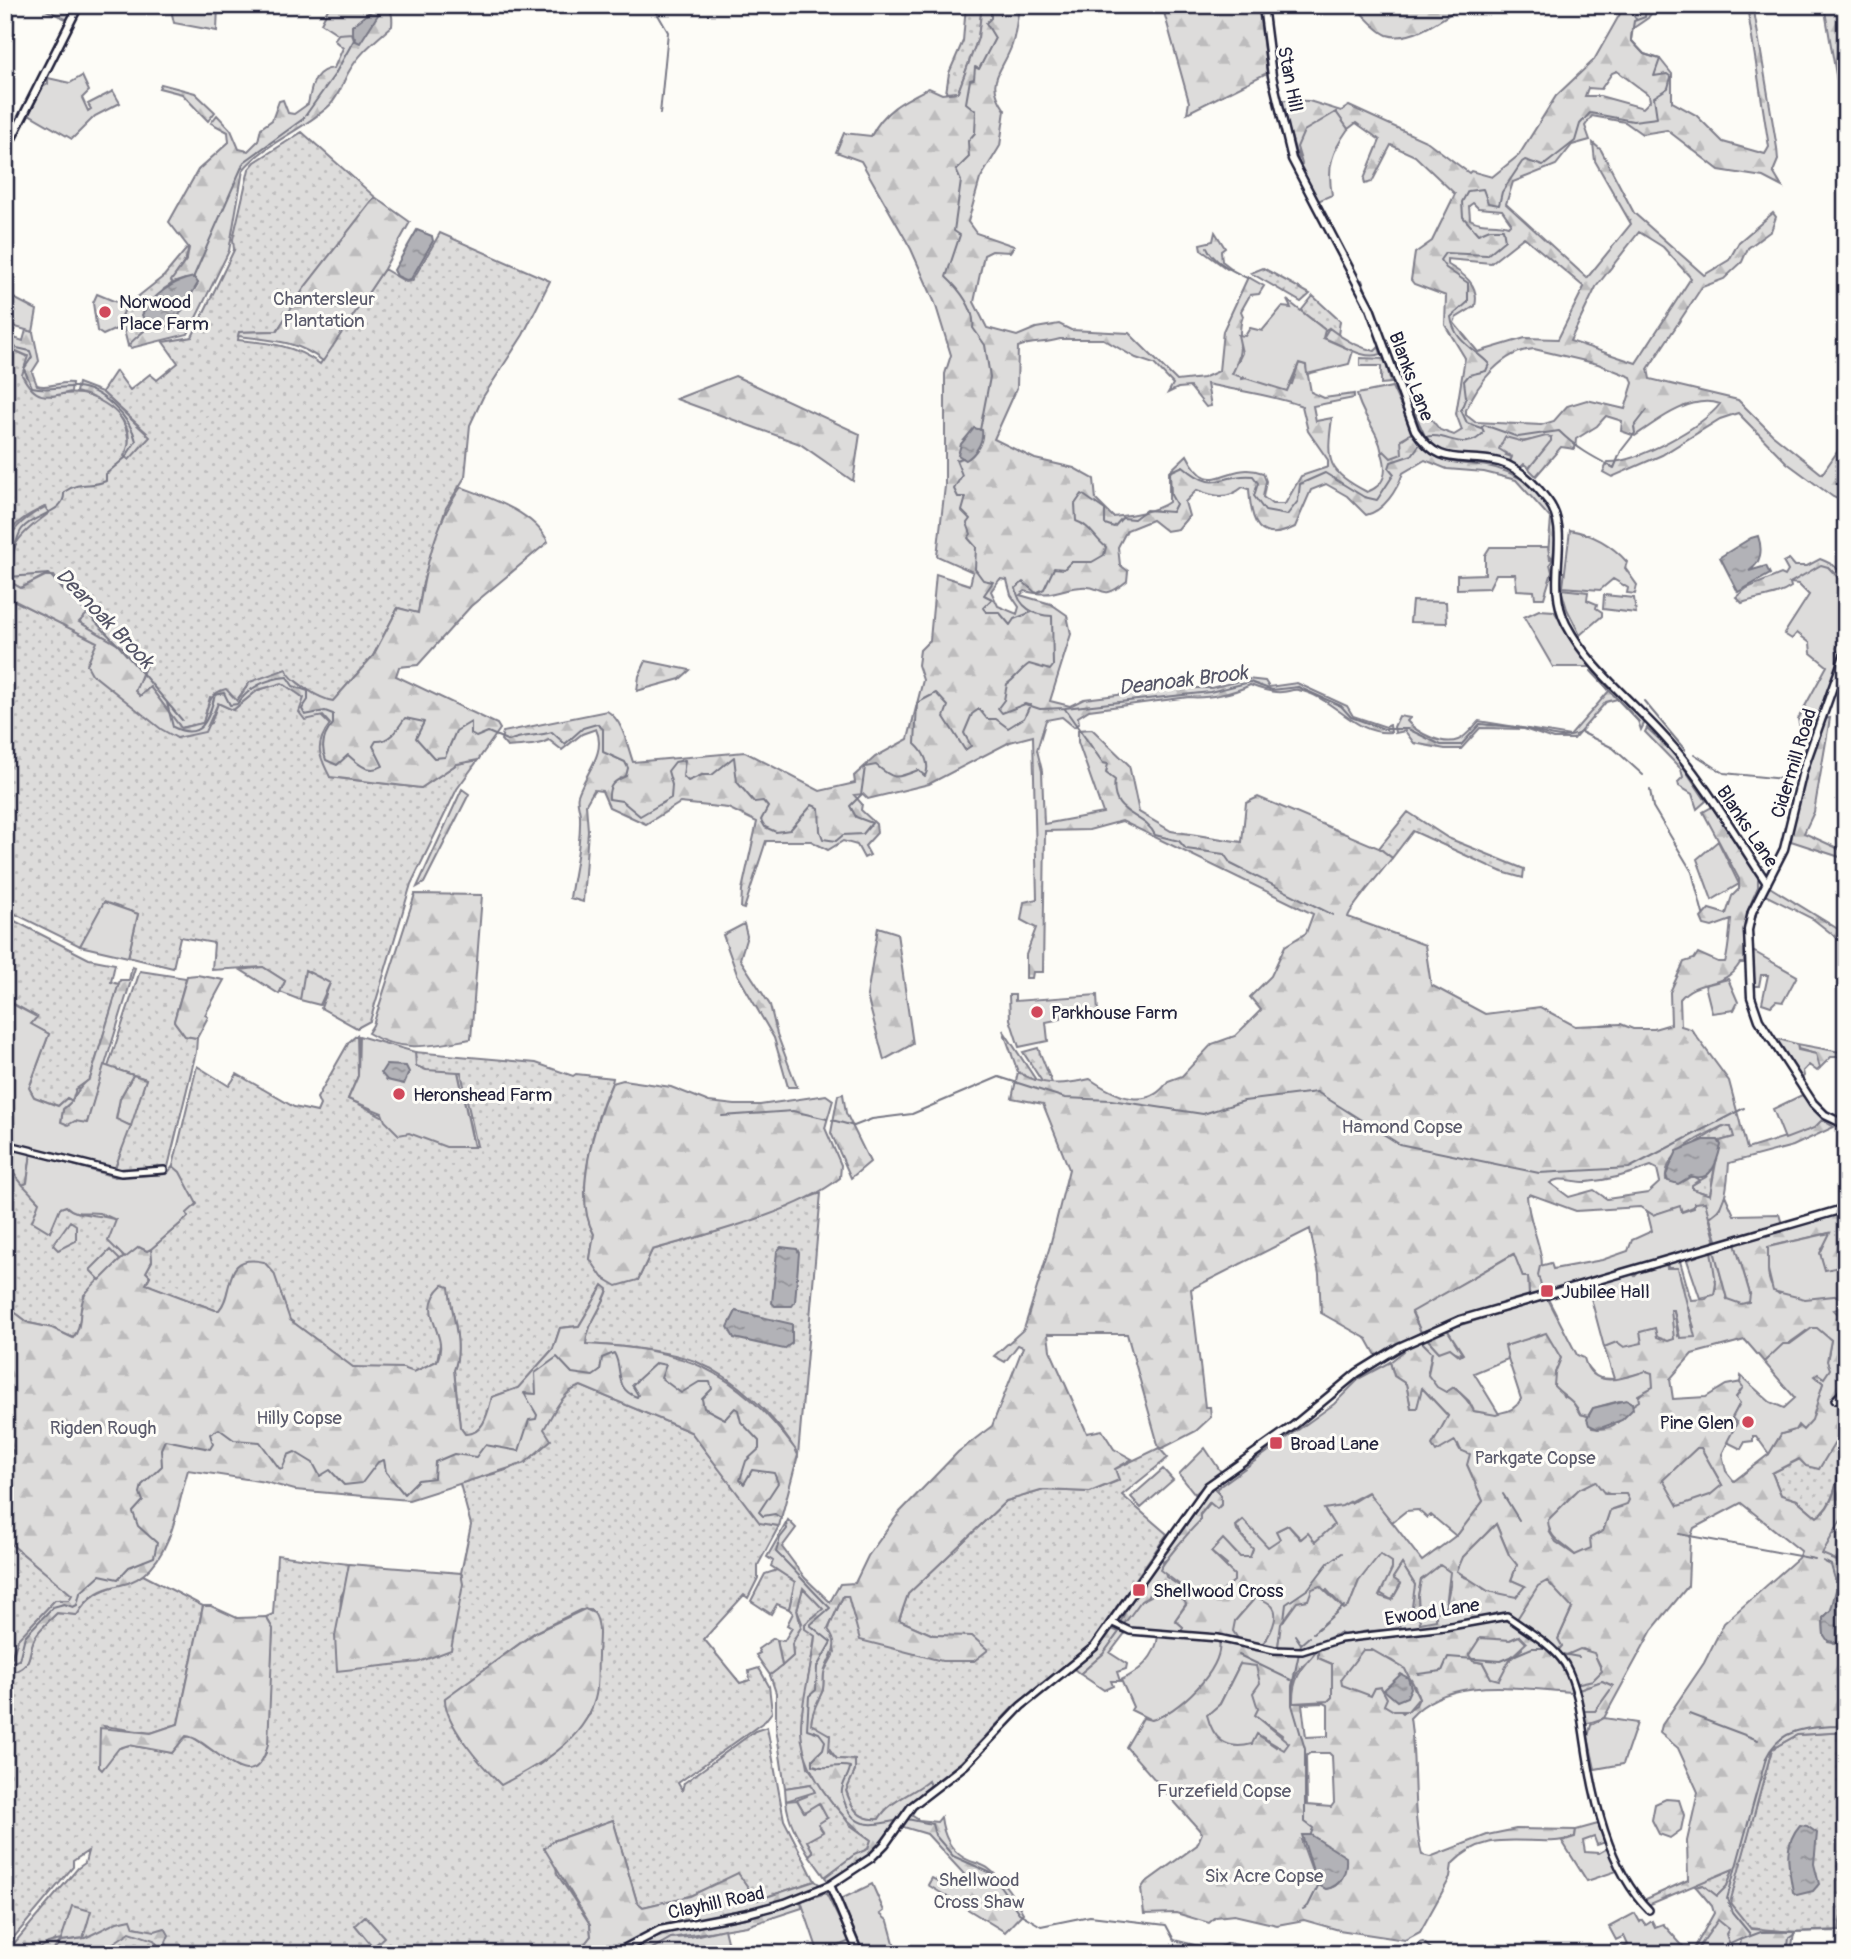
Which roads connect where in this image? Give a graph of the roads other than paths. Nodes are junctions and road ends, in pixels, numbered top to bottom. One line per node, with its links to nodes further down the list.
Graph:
1 (79, 5): 3 (street)
2 (1263, 5): 4 (street, Stan Hill)
3 (5, 152)
4 (1292, 159): 6 (street, Blanks Lane)
5 (1846, 650): 6 (street, Cidermill Road)
6 (1767, 883): 7 (street, Cidermill Road)
7 (1846, 1125)
8 (5, 1144): 9 (street)
9 (164, 1170)
10 (1846, 1208): 13 (street)
11 (1846, 1389): 12 (street)
12 (1835, 1400)
13 (1114, 1623): 14 (street); 15 (street, Ewood Lane)
14 (828, 1885): 16 (street, Clayhill Road); 17 (street)
15 (1649, 1910)
16 (614, 1954)
17 (859, 1954)

